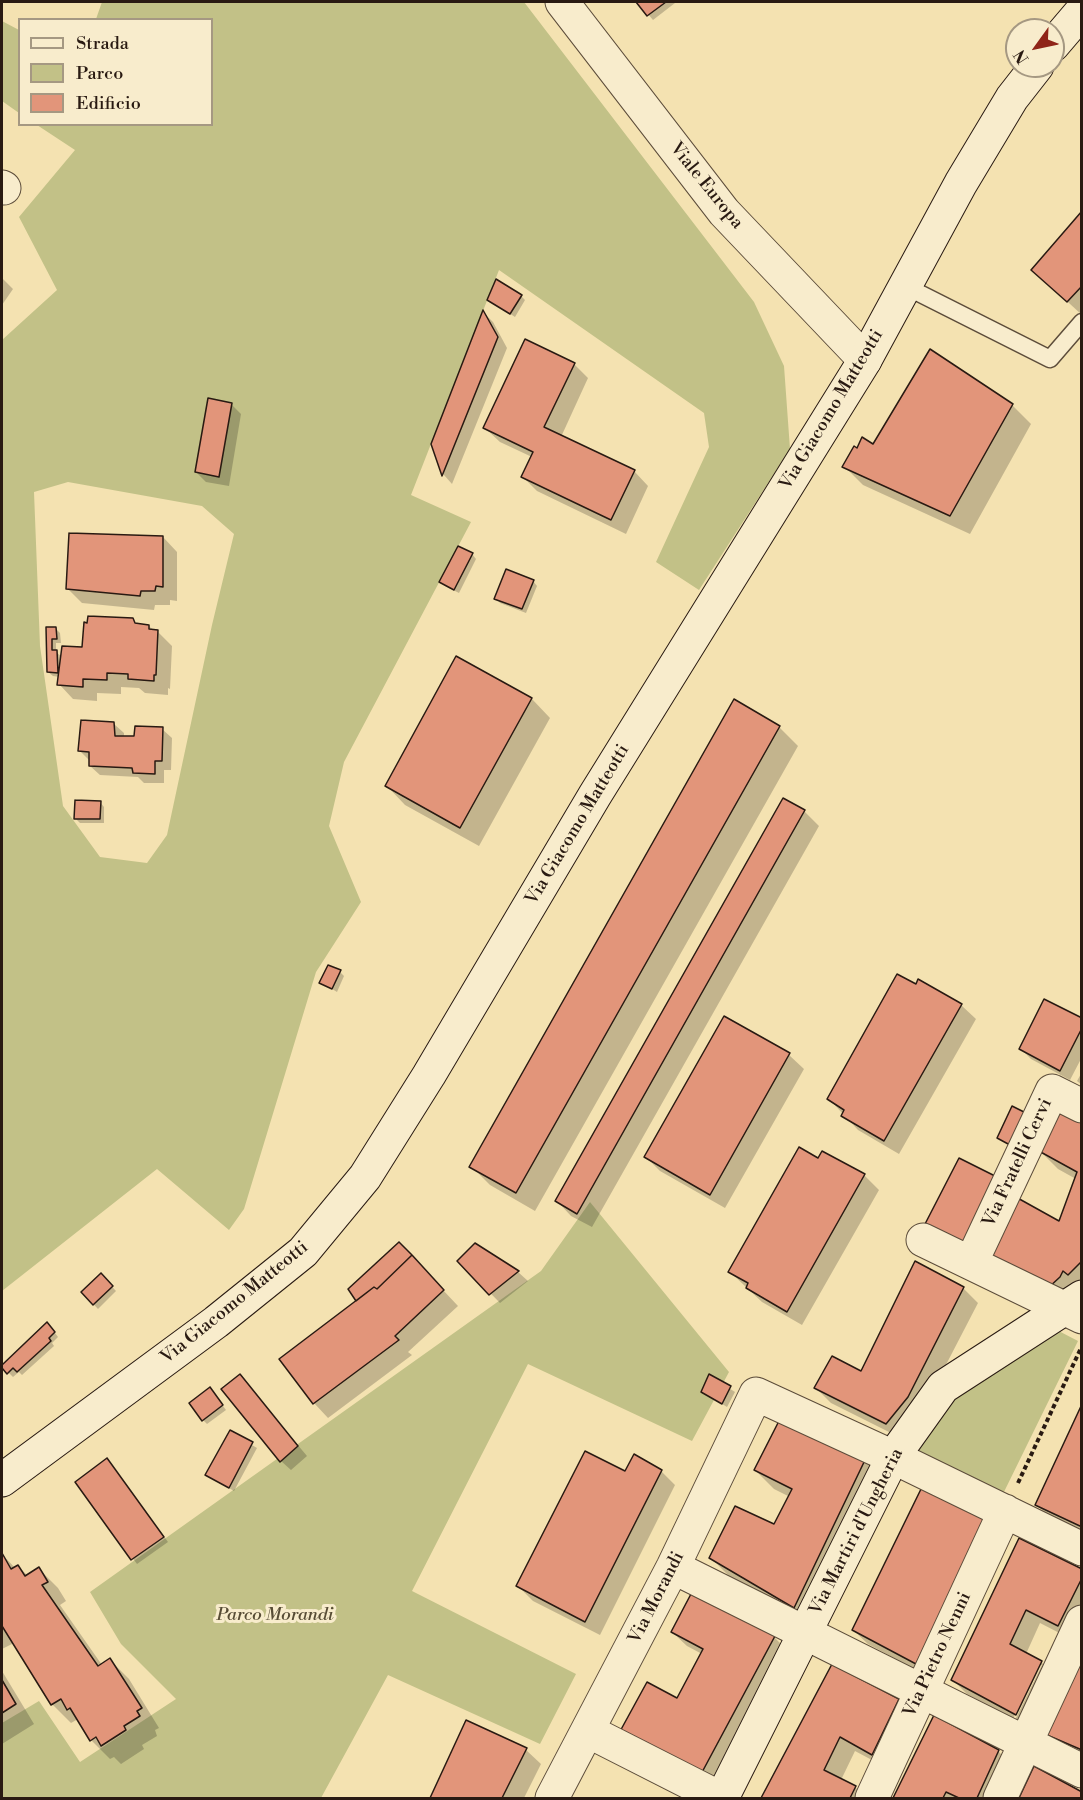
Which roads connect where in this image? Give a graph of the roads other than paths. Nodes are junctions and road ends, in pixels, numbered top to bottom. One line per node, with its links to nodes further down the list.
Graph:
1 (562, 2): 7 (street, Viale Europa)
2 (1082, 11): 3 (street)
3 (1065, 31)
4 (1028, 78): 5 (street, Via Giacomo Matteotti)
5 (905, 286): 6 (lane); 7 (street, Via Giacomo Matteotti)
6 (1082, 322)
7 (865, 360): 13 (street, Via Giacomo Matteotti)
8 (1082, 1106): 10 (street, Via Fratelli Cervi)
9 (923, 1240): 10 (street)
10 (971, 1263): 11 (street)
11 (1076, 1308): 12 (street, Via Martiri d'Ungheria)
12 (893, 1457): 14 (street); 16 (street, Via Morandi); 18 (street, Via Martiri d'Ungheria)
13 (2, 1480)
14 (1005, 1512): 15 (street); 19 (street, Via Pietro Nenni)
15 (1082, 1549)
16 (673, 1567): 18 (street); 20 (street, Via Morandi)
17 (1082, 1622): 21 (street)
18 (805, 1632): 19 (street); 24 (street, Via Martiri d'Ungheria)
19 (922, 1690): 21 (street); 25 (street, Via Pietro Nenni)
20 (588, 1731): 23 (street, Via Morandi); 24 (street)
21 (1026, 1742): 22 (street); 26 (street)
22 (1082, 1771)
23 (552, 1798)
24 (721, 1798)
25 (872, 1798)
26 (1000, 1798)

